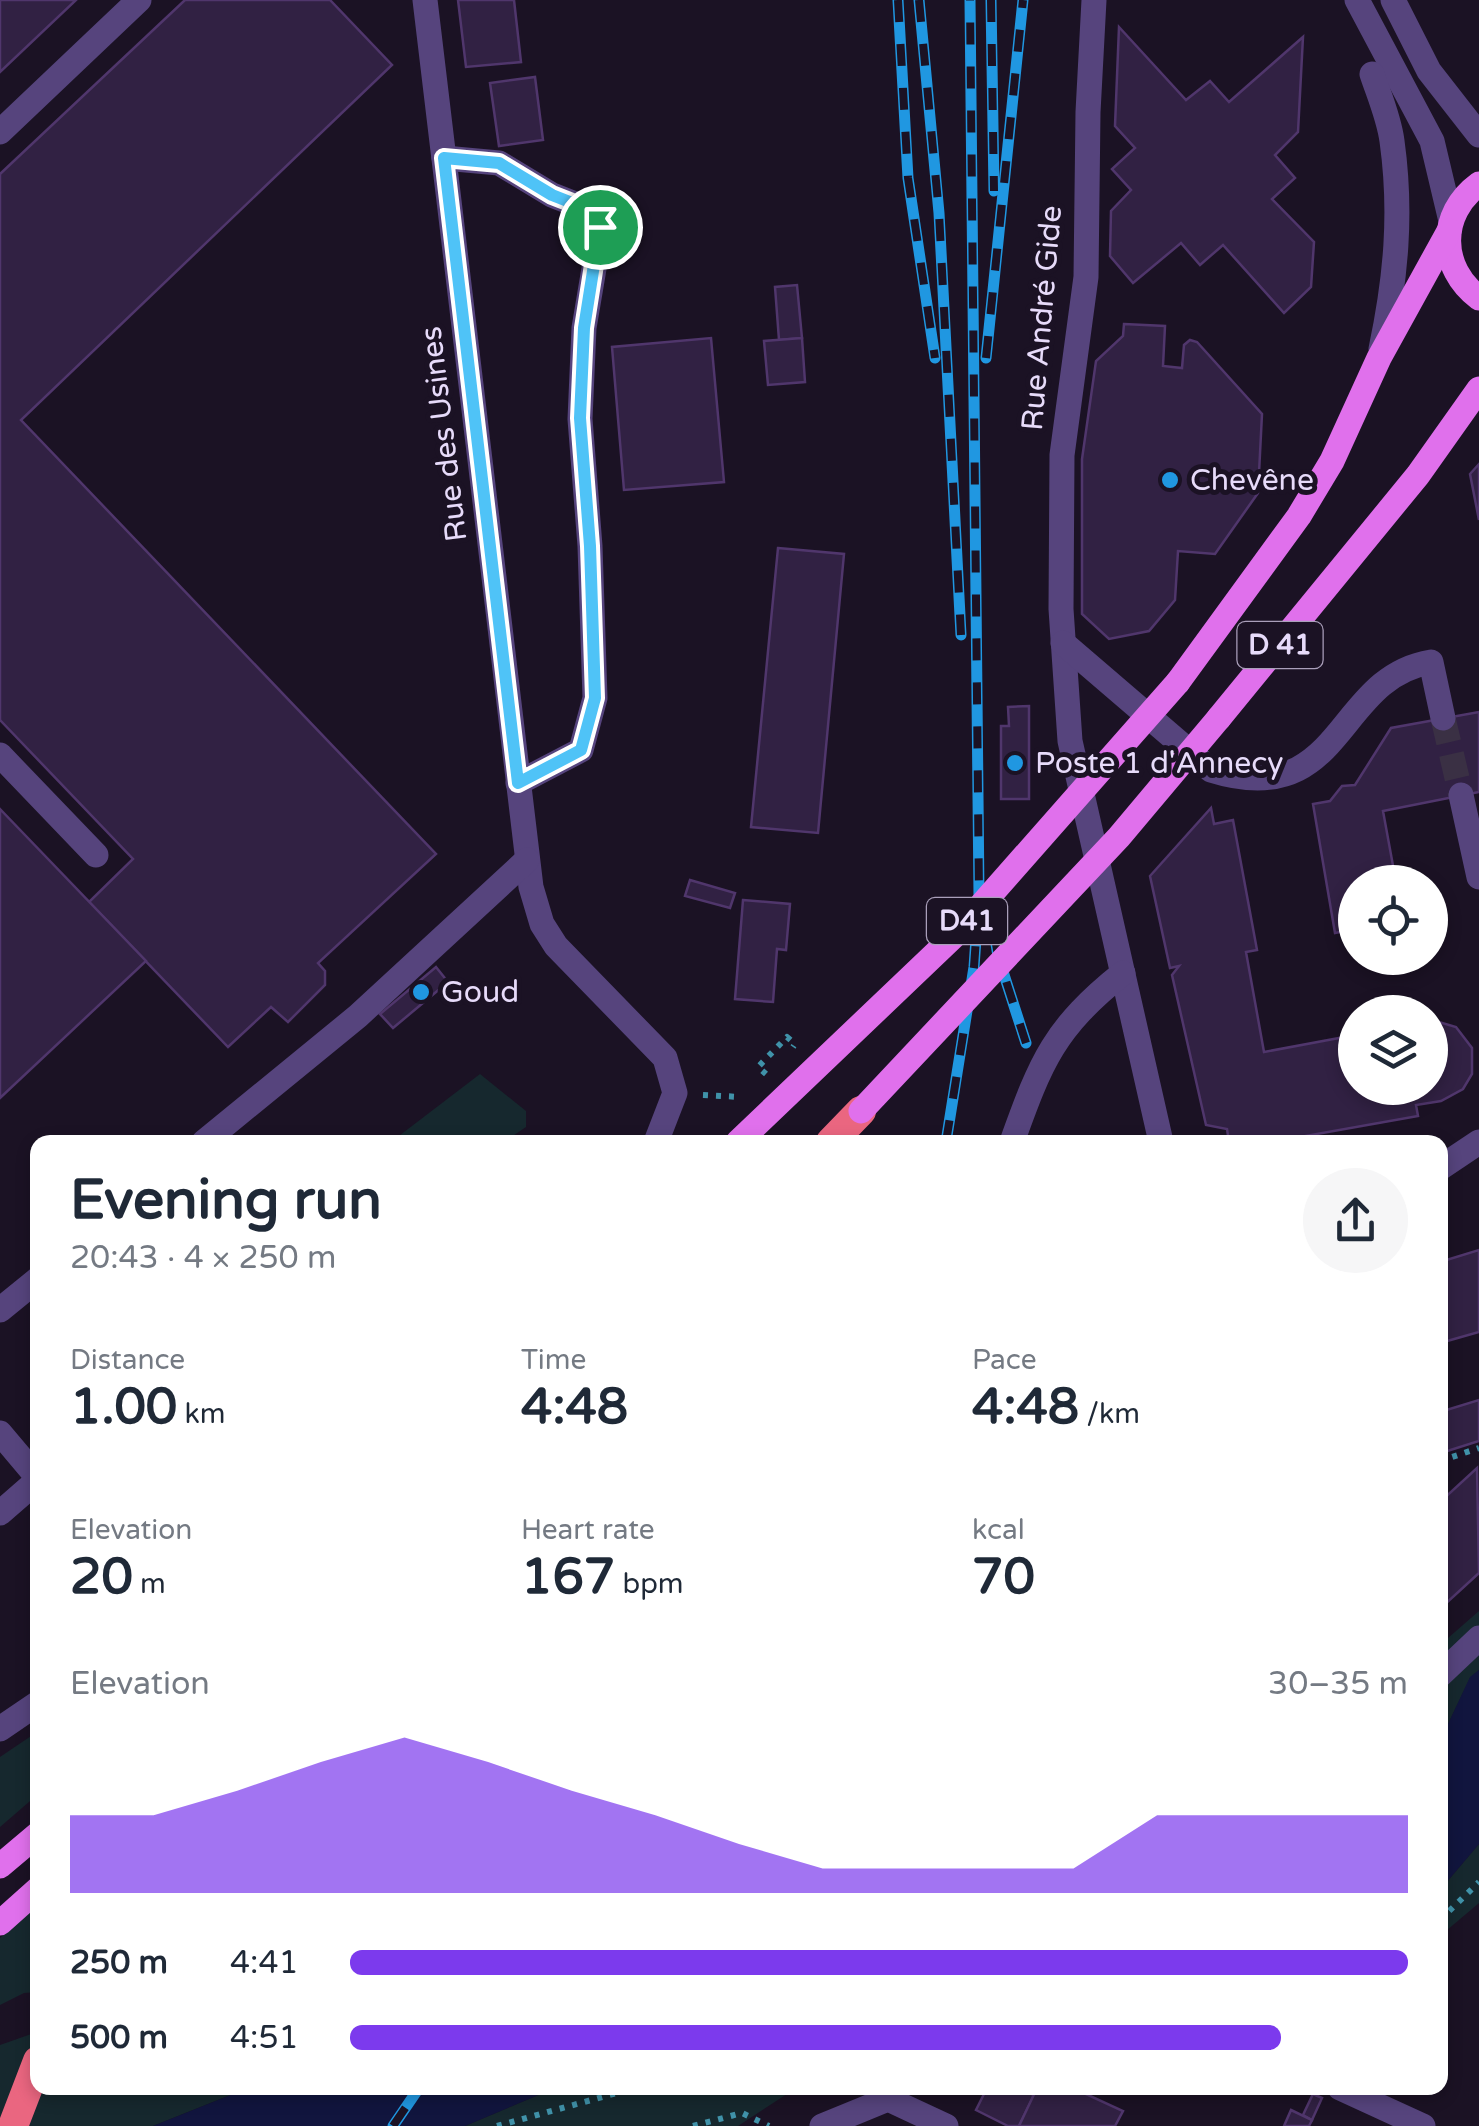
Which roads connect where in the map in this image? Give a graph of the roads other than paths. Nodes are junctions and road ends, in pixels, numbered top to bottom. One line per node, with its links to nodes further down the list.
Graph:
1 (139, 0): 7 (street)
2 (425, 0): 9 (street, Rue des Usines)
3 (1094, 0): 15 (street, Rue André Gide)
4 (1357, 0): 11 (street)
5 (1393, 0): 8 (street)
6 (1372, 74): 13 (street)
7 (0, 132)
8 (1479, 135)
9 (444, 158): 18 (street, Rue des Usines); 18 (street)
10 (1479, 184): 11 (main road)
11 (1450, 226): 12 (main road); 13 (main road)
12 (1479, 298)
13 (1379, 358): 27 (main road, D41, bridge)
14 (1479, 389): 24 (main road, D 41, bridge)
15 (1063, 643): 16 (street); 23 (street, Rue André Gide)
16 (1443, 718)
17 (0, 754): 20 (street)
18 (518, 783): 21 (street, Rue des Usines)
19 (1461, 796): 22 (street)
20 (96, 855)
21 (527, 860): 25 (street); 26 (street, Rue des Usines)
22 (1479, 878)
23 (1124, 973): 29 (street); 30 (street, Rue André Gide)
24 (860, 1111): 28 (highway)
25 (212, 1135)
26 (659, 1135)
27 (745, 1135)
28 (836, 1135)
29 (1015, 1135)
30 (1159, 1135)
31 (1479, 1142): 32 (street)
32 (1448, 1163)
33 (30, 1286): 34 (street)
34 (0, 1310)
35 (0, 1433): 36 (street)
36 (30, 1469)
37 (30, 1486): 38 (street)
38 (0, 1513)
39 (1479, 1638): 40 (street)
40 (1448, 1667)
41 (30, 1708): 42 (street)
42 (0, 1729)
43 (30, 1841): 44 (main road)
44 (0, 1866)
45 (30, 1897): 46 (main road)
46 (0, 1922)
47 (30, 2081): 49 (highway)
48 (1355, 2095): 52 (street)
49 (13, 2126)
50 (822, 2126): 51 (street)
51 (946, 2126)
52 (1423, 2126)

